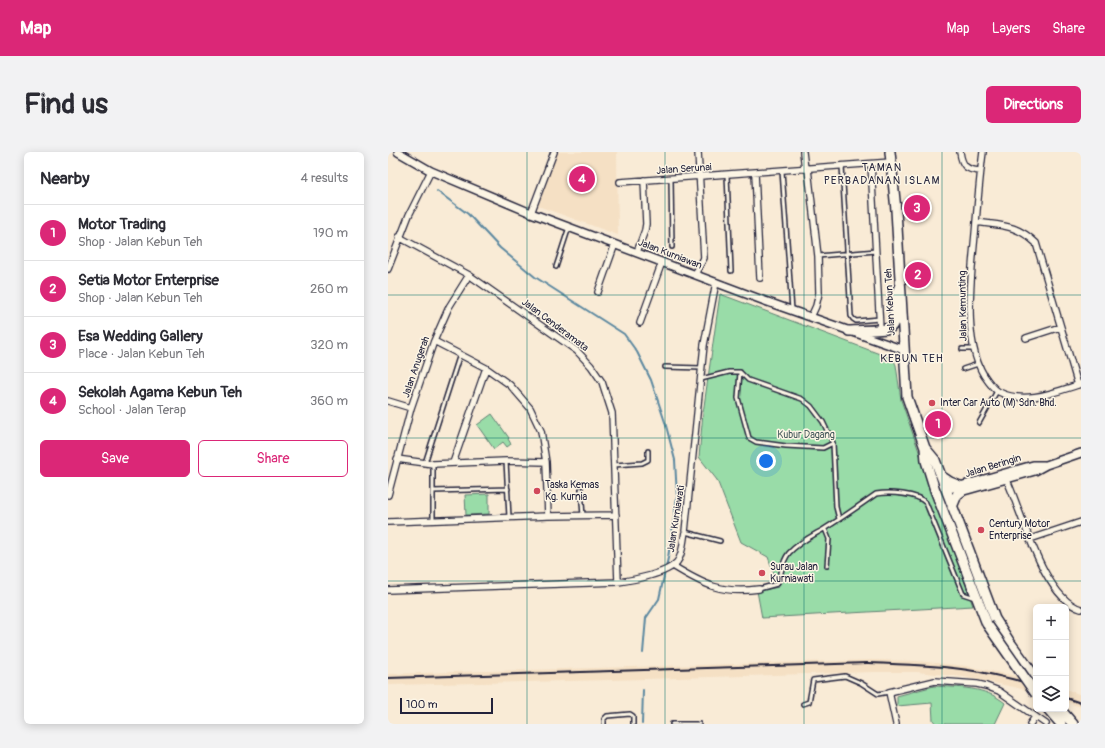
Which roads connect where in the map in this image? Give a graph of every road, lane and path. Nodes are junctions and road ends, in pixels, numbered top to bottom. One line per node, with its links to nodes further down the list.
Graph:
1 (398, 152): 12 (street, Jalan Kurniawan)
2 (554, 152): 21 (street)
3 (698, 152): 17 (street)
4 (803, 152): 11 (street)
5 (890, 152): 8 (main road, Jalan Kebun Teh)
6 (960, 152): 14 (street)
7 (983, 152): 14 (street, Jalan Kemunting)
8 (891, 162): 9 (street, Jalan Serunai); 39 (main road, Jalan Kebun Teh)
9 (871, 164): 10 (street, Jalan Serunai); 27 (street)
10 (842, 166): 11 (street, Jalan Serunai); 29 (lane)
11 (807, 169): 13 (street, Jalan Serunai); 30 (street)
12 (431, 171): 21 (street, Jalan Kurniawan); 24 (street)
13 (782, 171): 15 (street, Jalan Serunai); 41 (lane)
14 (980, 171): 22 (street, Jalan Kemunting)
15 (755, 173): 16 (street, Jalan Serunai); 37 (street)
16 (727, 175): 17 (street, Jalan Serunai); 34 (lane)
17 (699, 177): 18 (street, Jalan Serunai); 35 (street)
18 (671, 178): 19 (street, Jalan Serunai); 26 (lane)
19 (644, 180): 20 (street, Jalan Serunai); 28 (street)
20 (620, 182)
21 (531, 213): 23 (street, Jalan Kurniawan)
22 (976, 222): 45 (street); 50 (street, Jalan Kemunting)
23 (569, 228): 25 (street, Jalan Kurniawan); 32 (lane)
24 (399, 237): 33 (street); 36 (street, Jalan Cenderamata)
25 (615, 244): 28 (street, Jalan Kurniawan); 40 (street)
26 (672, 247)
27 (876, 251): 29 (lane); 43 (street)
28 (637, 252): 31 (street, Jalan Kurniawan)
29 (846, 254): 30 (lane); 43 (lane)
30 (818, 256): 42 (street)
31 (662, 262): 35 (street, Jalan Kurniawan); 44 (street)
32 (556, 267)
33 (388, 269)
34 (731, 271)
35 (695, 274): 38 (street, Jalan Kurniawan)
36 (469, 275): 49 (street, Jalan Anugerah); 77 (street, Jalan Cenderamata)
37 (760, 278)
38 (716, 282): 41 (street, Jalan Kurniawan); 57 (street, Jalan Kurniawati)
39 (900, 284): 46 (main road); 51 (main road, Jalan Kebun Teh)
40 (598, 292)
41 (792, 310): 42 (street, Jalan Kurniawan)
42 (811, 317): 47 (street, Jalan Kurniawan)
43 (880, 319): 46 (street)
44 (640, 323)
45 (1060, 327): 48 (street); 61 (street)
46 (880, 329): 47 (main road)
47 (849, 331): 51 (street, Jalan Kurniawan)
48 (1026, 338)
49 (434, 341): 53 (street); 64 (street, Jalan Anugerah)
50 (973, 349): 52 (lane); 54 (street, Jalan Kemunting)
51 (904, 350): 67 (main road, Jalan Kebun Teh)
52 (962, 350)
53 (460, 354): 56 (street); 73 (lane)
54 (978, 364): 58 (lane); 62 (street, Jalan Kemunting)
55 (665, 367): 57 (lane)
56 (486, 368): 72 (street); 74 (street)
57 (702, 368): 60 (street, Jalan Kurniawati)
58 (963, 369)
59 (740, 372): 60 (lane); 66 (lane); 66 (lane)
60 (701, 379): 98 (street, Jalan Kurniawati)
61 (1079, 385): 62 (street)
62 (997, 391): 65 (lane)
63 (388, 401): 64 (street)
64 (411, 408): 70 (street, Jalan Anugerah)
65 (979, 423)
66 (833, 443): 92 (lane)
67 (925, 448): 78 (main road, Jalan Kebun Teh); 80 (main road, Jalan Kebun Teh)
68 (648, 451): 77 (lane)
69 (1081, 454): 76 (street, Jalan Beringin)
70 (397, 459): 73 (street); 86 (street, Jalan Anugerah)
71 (506, 462): 72 (street); 74 (street); 81 (lane)
72 (546, 462): 89 (street)
73 (425, 463): 75 (street)
74 (453, 463): 75 (street)
75 (433, 464): 84 (lane)
76 (1046, 465): 79 (street, Jalan Beringin); 82 (street, Jalan Beringin)
77 (614, 466): 88 (street, Jalan Cenderamata)
78 (940, 475): 82 (main road); 85 (main road, Jalan Kebun Teh)
79 (1006, 478): 82 (street, Jalan Beringin); 99 (street)
80 (933, 482): 85 (main road); 94 (main road, Jalan Kebun Teh)
81 (508, 489): 84 (lane); 91 (lane)
82 (960, 489): 85 (street, Jalan Beringin); 87 (main road)
83 (581, 490): 90 (lane)
84 (433, 491): 93 (lane)
85 (946, 493): 87 (main road, Jalan Kebun Teh); 94 (main road)
86 (388, 494)
87 (952, 506): 108 (main road, Jalan Kebun Teh)
88 (616, 515): 90 (street); 103 (street, Jalan Cenderamata)
89 (548, 516): 90 (street); 91 (street)
90 (583, 516)
91 (509, 517): 93 (street)
92 (839, 519): 97 (lane); 106 (lane)
93 (433, 520): 95 (street)
94 (947, 520): 106 (main road, Jalan Kebun Teh)
95 (388, 522)
96 (1081, 522): 99 (street)
97 (825, 528): 102 (lane); 104 (lane)
98 (685, 532): 100 (lane); 101 (street, Jalan Kurniawati)
99 (1030, 539): 107 (street)
100 (720, 541)
101 (672, 566): 103 (street, Jalan Kurniawati); 104 (street)
102 (827, 566)
103 (618, 582): 105 (street, Jalan Kurniawati)
104 (759, 589)
105 (388, 590)
106 (976, 598): 108 (main road, Jalan Kebun Teh)
107 (1081, 609)
108 (991, 621): 109 (main road, Jalan Kebun Teh); 110 (main road, Jalan Kebun Teh, bridge)
109 (1035, 676)
110 (1033, 689)
111 (889, 692): 112 (lane); 115 (street); 122 (street)
112 (803, 704)
113 (1052, 712): 116 (main road)
114 (1061, 712): 116 (main road)
115 (1035, 716): 123 (street); 124 (street)
116 (1065, 722)
117 (604, 724): 118 (lane)
118 (633, 724)
119 (672, 724): 120 (lane)
120 (691, 724): 121 (lane)
121 (699, 724)
122 (896, 724)
123 (1030, 724)
124 (1046, 724)

